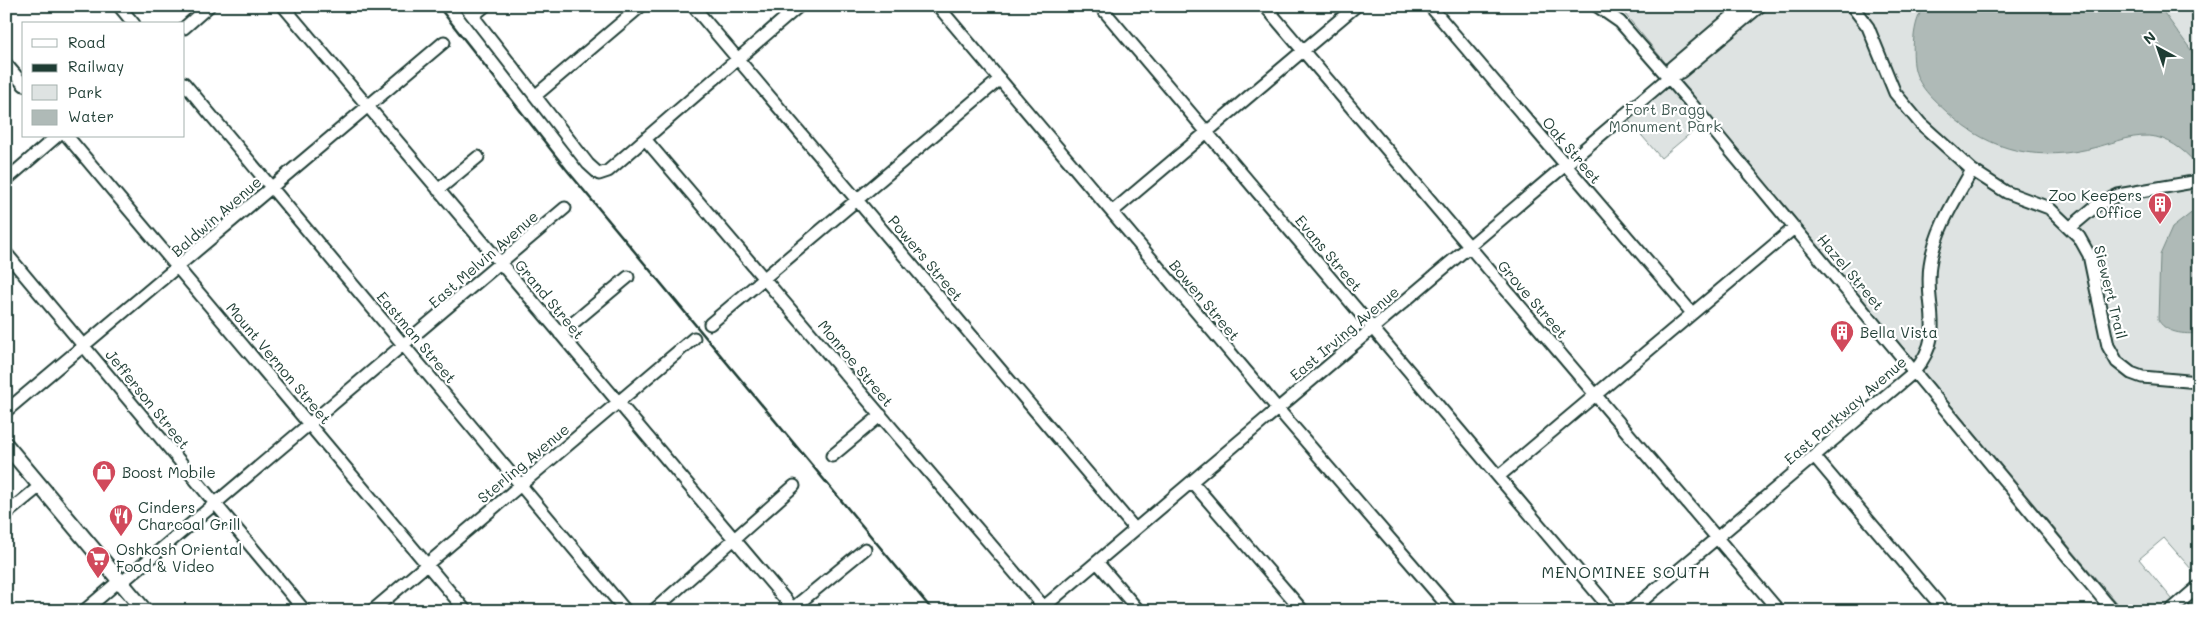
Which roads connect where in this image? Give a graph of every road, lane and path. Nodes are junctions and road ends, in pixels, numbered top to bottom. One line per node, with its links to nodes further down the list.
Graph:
1 (119, 6): 21 (street)
2 (209, 6): 22 (street)
3 (283, 6): 32 (street, Grand Street)
4 (465, 6): 19 (street)
5 (484, 6): 19 (street)
6 (641, 6): 31 (street)
7 (693, 6): 25 (street, Powers Street)
8 (779, 6): 20 (street)
9 (799, 6): 20 (street)
10 (938, 6): 28 (street, Bowen Street)
11 (1100, 6): 33 (street, Evans Street)
12 (1265, 6): 24 (street, Grove Street)
13 (1356, 6): 24 (street)
14 (1430, 6): 38 (street, Oak Street)
15 (1597, 6): 27 (street, Hazel Street)
16 (1744, 6): 27 (street, East Irving Avenue)
17 (1760, 6): 27 (street, East Irving Avenue)
18 (1852, 6): 39 (street, Siewert Trail)
19 (473, 16): 31 (street)
20 (787, 16): 25 (street)
21 (132, 22)
22 (185, 27)
23 (444, 42): 32 (street, Baldwin Avenue)
24 (1303, 52): 33 (street); 49 (street, Grove Street)
25 (737, 59): 36 (street); 44 (street, Powers Street)
26 (6, 64): 29 (street)
27 (1668, 78): 38 (street, East Irving Avenue); 48 (street, Hazel Street)
28 (1000, 79): 44 (street); 46 (street, Bowen Street)
29 (22, 83)
30 (185, 84): 42 (street, Eastman Street)
31 (535, 96): 36 (street)
32 (367, 106): 42 (street, Baldwin Avenue); 43 (street, Grand Street)
33 (1206, 132): 46 (street); 57 (street, Evans Street)
34 (55, 138): 40 (street)
35 (69, 138): 52 (street, Mount Vernon Street)
36 (645, 139): 54 (street, Monroe Street)
37 (478, 157): 43 (street)
38 (1566, 165): 49 (street, East Irving Avenue); 55 (street, Oak Street)
39 (1972, 170): 47 (street, Siewert Trail); 62 (street, East Parkway Avenue)
40 (6, 180)
41 (2199, 181): 47 (street)
42 (272, 187): 52 (street, Baldwin Avenue); 61 (street, Eastman Street)
43 (438, 190): 51 (street, Grand Street)
44 (856, 200): 54 (street); 80 (street, Powers Street)
45 (565, 208): 51 (street, East Melvin Avenue)
46 (1112, 212): 66 (street, Bowen Street)
47 (2071, 227): 63 (street, Siewert Trail)
48 (1794, 228): 55 (street); 62 (street, Hazel Street)
49 (1468, 247): 57 (street, East Irving Avenue); 64 (street, Grove Street)
50 (6, 253): 60 (street, Jefferson Street)
51 (501, 264): 58 (street, Grand Street); 61 (street, East Melvin Avenue)
52 (178, 268): 60 (street, Baldwin Avenue); 69 (street, Mount Vernon Street)
53 (628, 277): 58 (street)
54 (764, 278): 56 (street); 68 (street, Monroe Street)
55 (1692, 313): 64 (street)
56 (710, 324)
57 (1373, 328): 66 (street, East Irving Avenue); 73 (street, Evans Street)
58 (560, 334): 65 (street, Grand Street)
59 (694, 338): 65 (street, Sterling Avenue)
60 (85, 346): 67 (street, Baldwin Avenue); 78 (street, Jefferson Street)
61 (404, 346): 69 (street, East Melvin Avenue); 75 (street, Eastman Street)
62 (1914, 372): 72 (street, East Parkway Avenue); 104 (street, Hazel Street)
63 (2199, 382)
64 (1595, 395): 73 (street); 81 (street, Grove Street)
65 (618, 403): 75 (street, Sterling Avenue); 82 (street, Grand Street)
66 (1278, 409): 74 (street, East Irving Avenue); 99 (street, Bowen Street)
67 (6, 411)
68 (881, 415): 71 (street); 89 (street, Monroe Street)
69 (310, 424): 78 (street, East Melvin Avenue); 85 (street, Mount Vernon Street)
70 (6, 445): 76 (main road)
71 (832, 456)
72 (1814, 456): 81 (street, East Parkway Avenue); 103 (street)
73 (1499, 476): 100 (street, Evans Street)
74 (1192, 482): 80 (street, East Irving Avenue); 98 (street)
75 (521, 484): 85 (street, Sterling Avenue); 95 (street, Eastman Street)
76 (40, 486): 79 (street); 86 (main road)
77 (794, 486): 82 (street)
78 (215, 504): 86 (street, East Melvin Avenue); 92 (street, Jefferson Street)
79 (6, 514)
80 (1136, 529): 84 (street, East Irving Avenue)
81 (1717, 539): 101 (street, East Parkway Avenue); 102 (street, Grove Street)
82 (735, 540): 88 (street, Grand Street); 96 (street)
83 (865, 549): 88 (street)
84 (1097, 562): 89 (street, East Irving Avenue); 97 (street)
85 (427, 565): 93 (street, Sterling Avenue); 94 (street, Mount Vernon Street)
86 (120, 582): 90 (street, East Melvin Avenue); 91 (main road)
87 (2199, 586): 105 (street)
88 (794, 609)
89 (1042, 609)
90 (84, 611)
91 (145, 611)
92 (304, 611)
93 (372, 611)
94 (466, 611)
95 (626, 611)
96 (654, 611)
97 (1139, 611)
98 (1303, 611)
99 (1452, 611)
100 (1612, 611)
101 (1630, 611)
102 (1778, 611)
103 (1945, 611)
104 (2113, 611)
105 (2170, 611)

